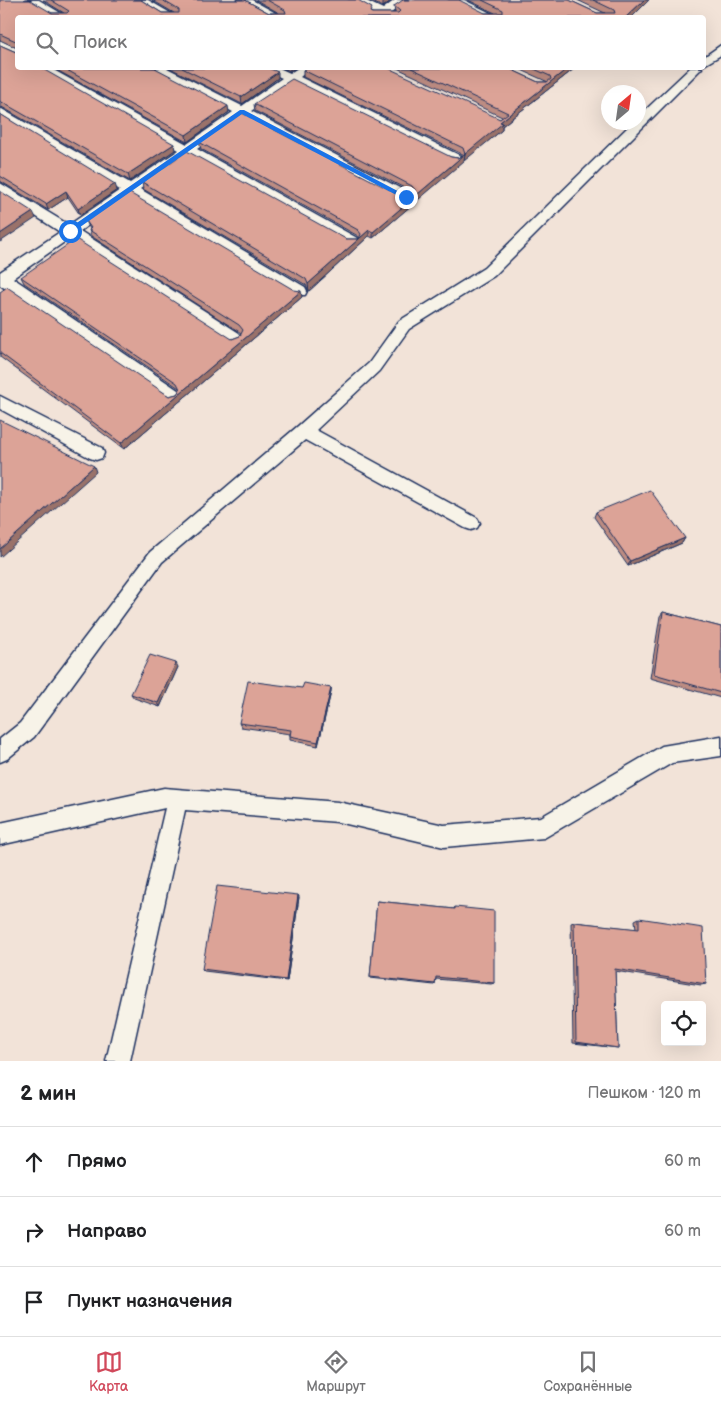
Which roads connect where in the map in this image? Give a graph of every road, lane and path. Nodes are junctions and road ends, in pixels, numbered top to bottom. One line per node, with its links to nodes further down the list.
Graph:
1 (31, 0): 7 (lane)
2 (140, 0): 8 (lane)
3 (243, 0): 9 (lane)
4 (354, 0): 10 (lane)
5 (402, 0): 11 (lane)
6 (454, 0): 12 (lane)
7 (58, 15)
8 (168, 15)
9 (274, 15)
10 (383, 15)
11 (386, 15)
12 (489, 15)
13 (0, 44): 15 (lane)
14 (721, 49): 16 (lane)
15 (15, 52)
16 (706, 60)
17 (46, 70): 25 (lane)
18 (163, 70): 24 (lane)
19 (275, 70): 22 (lane)
20 (302, 70): 22 (lane)
21 (694, 70): 37 (lane)
22 (290, 78): 24 (lane); 26 (lane)
23 (0, 112): 28 (lane)
24 (242, 112): 25 (lane); 29 (lane)
25 (188, 149): 28 (lane); 31 (lane)
26 (456, 159)
27 (0, 187): 30 (lane)
28 (131, 189): 30 (lane); 33 (lane)
29 (406, 197)
30 (70, 231): 32 (lane); 34 (lane)
31 (352, 241)
32 (1, 278): 35 (lane)
33 (300, 291)
34 (234, 337)
35 (172, 394)
36 (0, 402): 38 (lane)
37 (304, 431): 39 (lane); 41 (lane)
38 (96, 453)
39 (471, 523)
40 (721, 746): 42 (lane)
41 (0, 752)
42 (177, 800): 43 (lane); 44 (lane)
43 (0, 834)
44 (118, 1061)

